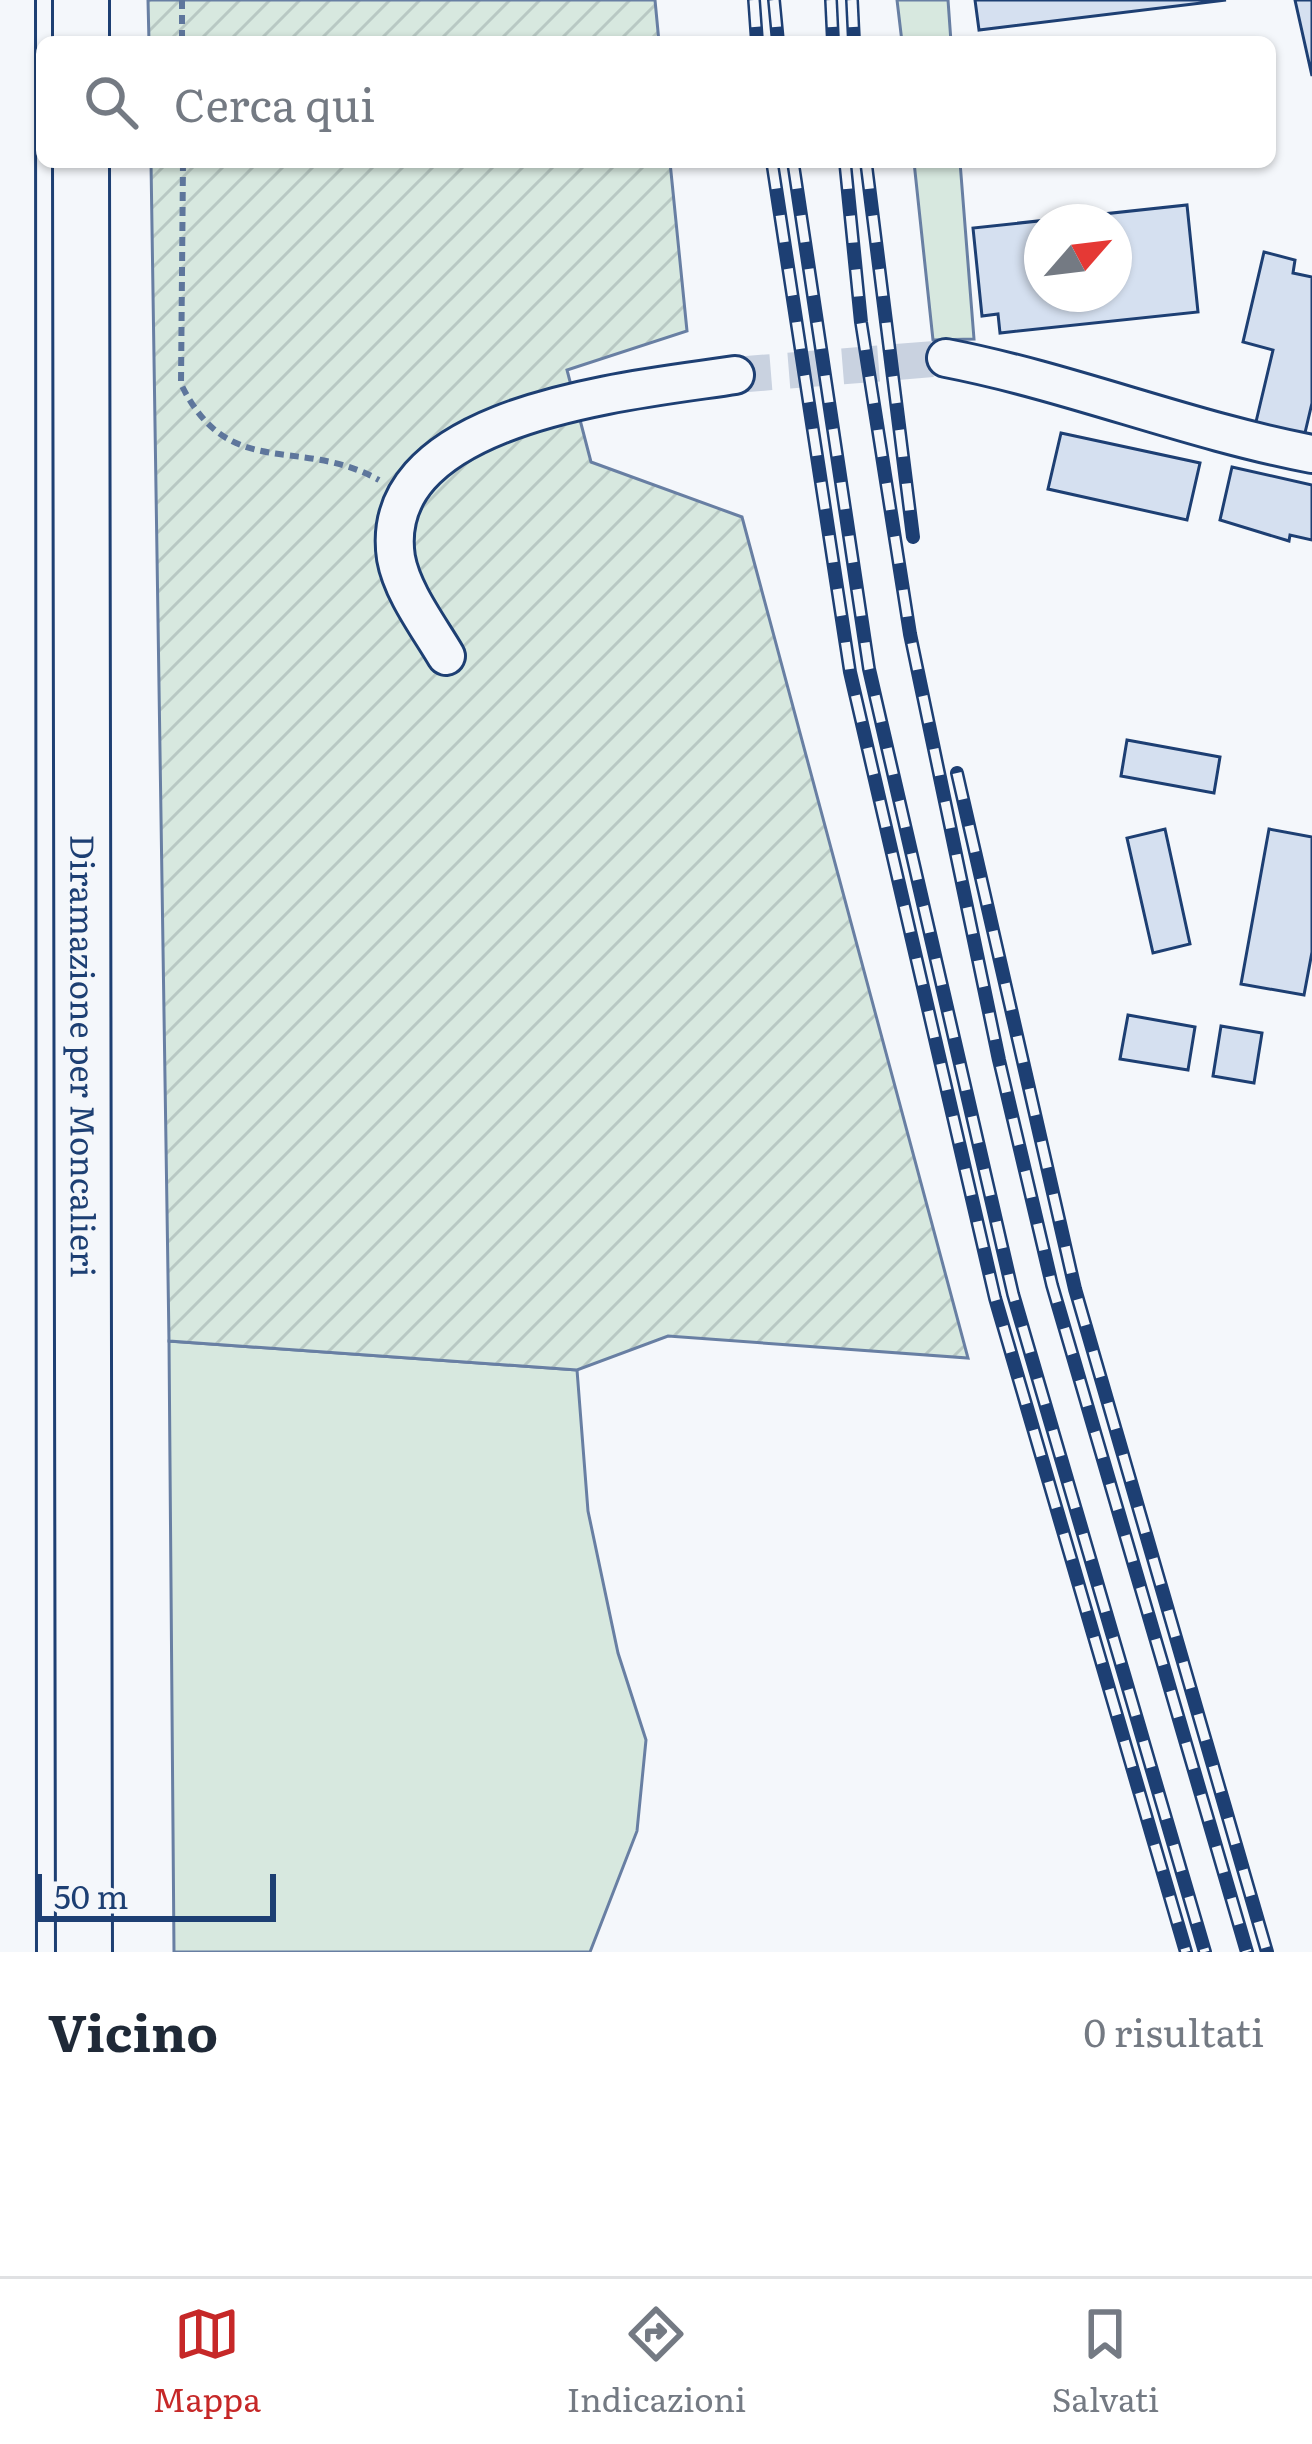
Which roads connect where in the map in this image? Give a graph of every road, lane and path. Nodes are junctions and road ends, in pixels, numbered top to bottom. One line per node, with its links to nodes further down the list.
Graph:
1 (8, 0): 13 (highway)
2 (81, 0): 4 (highway)
3 (182, 0): 5 (path)
4 (81, 36)
5 (182, 36)
6 (81, 168): 14 (highway, Diramazione per Moncalieri)
7 (183, 168): 11 (path)
8 (946, 358): 10 (street)
9 (735, 375): 11 (street)
10 (1312, 454)
11 (409, 497): 12 (street)
12 (446, 656)
13 (8, 1952)
14 (84, 1952)

